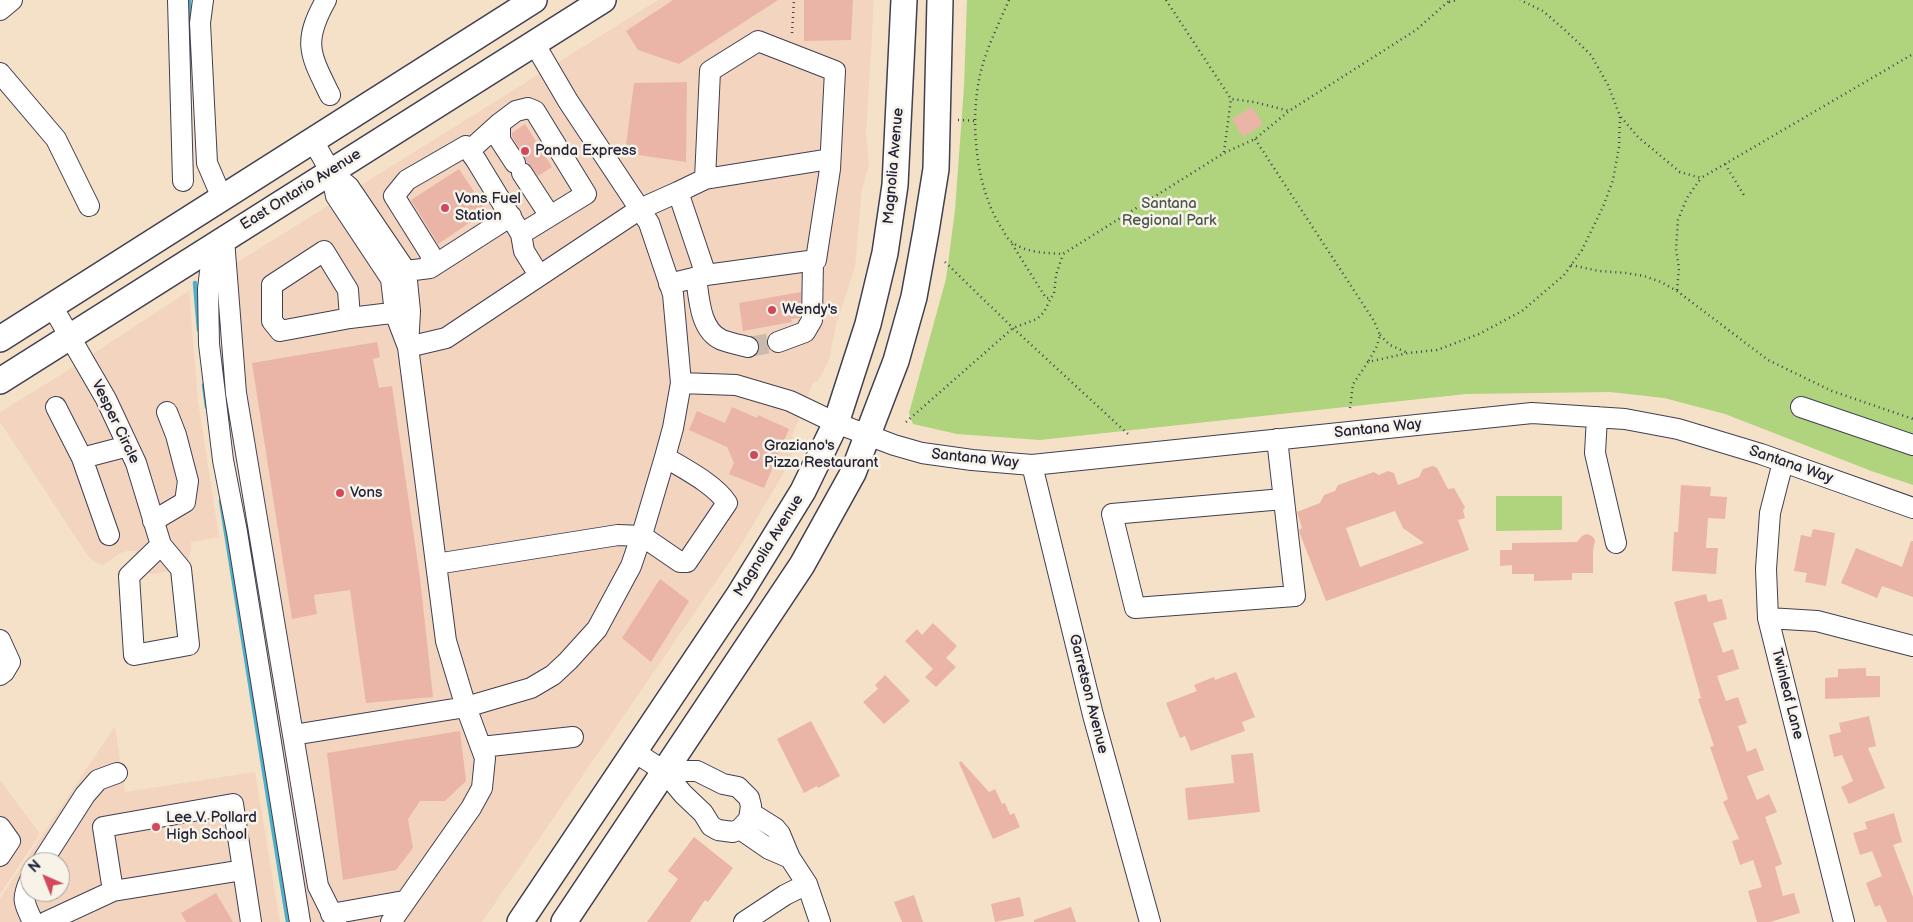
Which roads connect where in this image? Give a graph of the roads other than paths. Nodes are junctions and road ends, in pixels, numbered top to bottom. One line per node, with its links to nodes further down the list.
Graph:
1 (12, 0): 9 (street)
2 (178, 0): 19 (street)
3 (203, 0): 21 (street)
4 (326, 0): 12 (street)
5 (534, 0): 14 (main road)
6 (603, 0): 10 (main road, East Ontario Avenue)
7 (904, 0): 48 (main road, Magnolia Avenue)
8 (940, 0): 49 (main road)
9 (0, 10)
10 (534, 43): 17 (main road, East Ontario Avenue); 23 (street)
11 (0, 73): 22 (street)
12 (330, 96)
13 (500, 123): 15 (street); 25 (street); 25 (street)
14 (313, 142): 17 (street); 21 (main road)
15 (470, 150): 24 (street); 29 (street)
16 (830, 160): 18 (street); 18 (street); 28 (street)
17 (331, 172): 27 (main road, East Ontario Avenue); 30 (street)
18 (705, 179): 20 (street)
19 (183, 181)
20 (678, 192): 23 (street); 32 (street)
21 (222, 198): 34 (main road)
22 (89, 206)
23 (640, 208): 31 (street); 33 (street)
24 (511, 216): 26 (street); 29 (street)
25 (550, 216): 26 (street)
26 (521, 234): 31 (street)
27 (218, 242): 37 (main road, East Ontario Avenue); 70 (street); 89 (street)
28 (814, 260): 32 (street); 39 (street)
29 (430, 268): 30 (street)
30 (398, 275): 35 (street)
31 (539, 275): 40 (street)
32 (701, 276): 33 (street); 41 (street)
33 (669, 284): 43 (street)
34 (52, 306): 37 (street, Vesper Circle); 38 (main road)
35 (402, 312): 36 (street); 40 (street)
36 (350, 318): 36 (street)
37 (70, 336): 42 (main road, East Ontario Avenue); 51 (street, Vesper Circle)
38 (0, 339)
39 (778, 342)
40 (408, 347): 64 (street)
41 (748, 347)
42 (0, 381)
43 (681, 383): 48 (street, Santana Way); 53 (street)
44 (56, 407): 54 (street)
45 (1801, 407): 52 (street)
46 (167, 412): 59 (street)
47 (1597, 417): 50 (street, Santana Way); 55 (street, Santana Way); 62 (street)
48 (836, 423): 49 (street, Santana Way); 73 (main road, Magnolia Avenue)
49 (868, 435): 56 (street, Santana Way); 74 (main road)
50 (1278, 439): 56 (street, Santana Way); 57 (street)
51 (128, 446): 54 (street); 59 (street, Vesper Circle)
52 (1913, 446)
53 (666, 457): 61 (street); 61 (street)
54 (82, 458): 60 (street)
55 (1783, 462): 58 (street, Santana Way); 65 (street, Twinleaf Lane)
56 (1032, 465): 95 (street, Garretson Avenue)
57 (1283, 499): 57 (street)
58 (1913, 508)
59 (153, 521): 63 (street, Vesper Circle)
60 (109, 535)
61 (642, 536): 64 (street); 69 (street)
62 (1616, 543)
63 (161, 545): 63 (street)
64 (436, 564): 69 (street)
65 (1768, 618): 67 (street); 96 (street, Twinleaf Lane)
66 (0, 640): 68 (street)
67 (1913, 646)
68 (0, 675)
69 (466, 707): 70 (street); 72 (street)
70 (293, 735): 85 (street)
71 (573, 737): 72 (street)
72 (481, 747): 83 (street)
73 (633, 751): 74 (street); 91 (main road, Magnolia Avenue)
74 (664, 771): 76 (street); 76 (street); 92 (main road)
75 (117, 773): 78 (street)
76 (746, 821): 81 (street)
77 (0, 828): 79 (street)
78 (48, 852)
79 (0, 856)
80 (243, 870): 82 (street); 82 (street); 88 (street)
81 (807, 884): 93 (street); 94 (street)
82 (113, 891): 87 (street)
83 (404, 901): 85 (street); 90 (street)
84 (24, 902): 86 (street)
85 (333, 918)
86 (33, 922)
87 (46, 922)
88 (251, 922)
89 (300, 922)
90 (391, 922)
91 (520, 922)
92 (564, 922)
93 (744, 922)
94 (820, 922)
95 (1150, 922)
96 (1844, 922)

